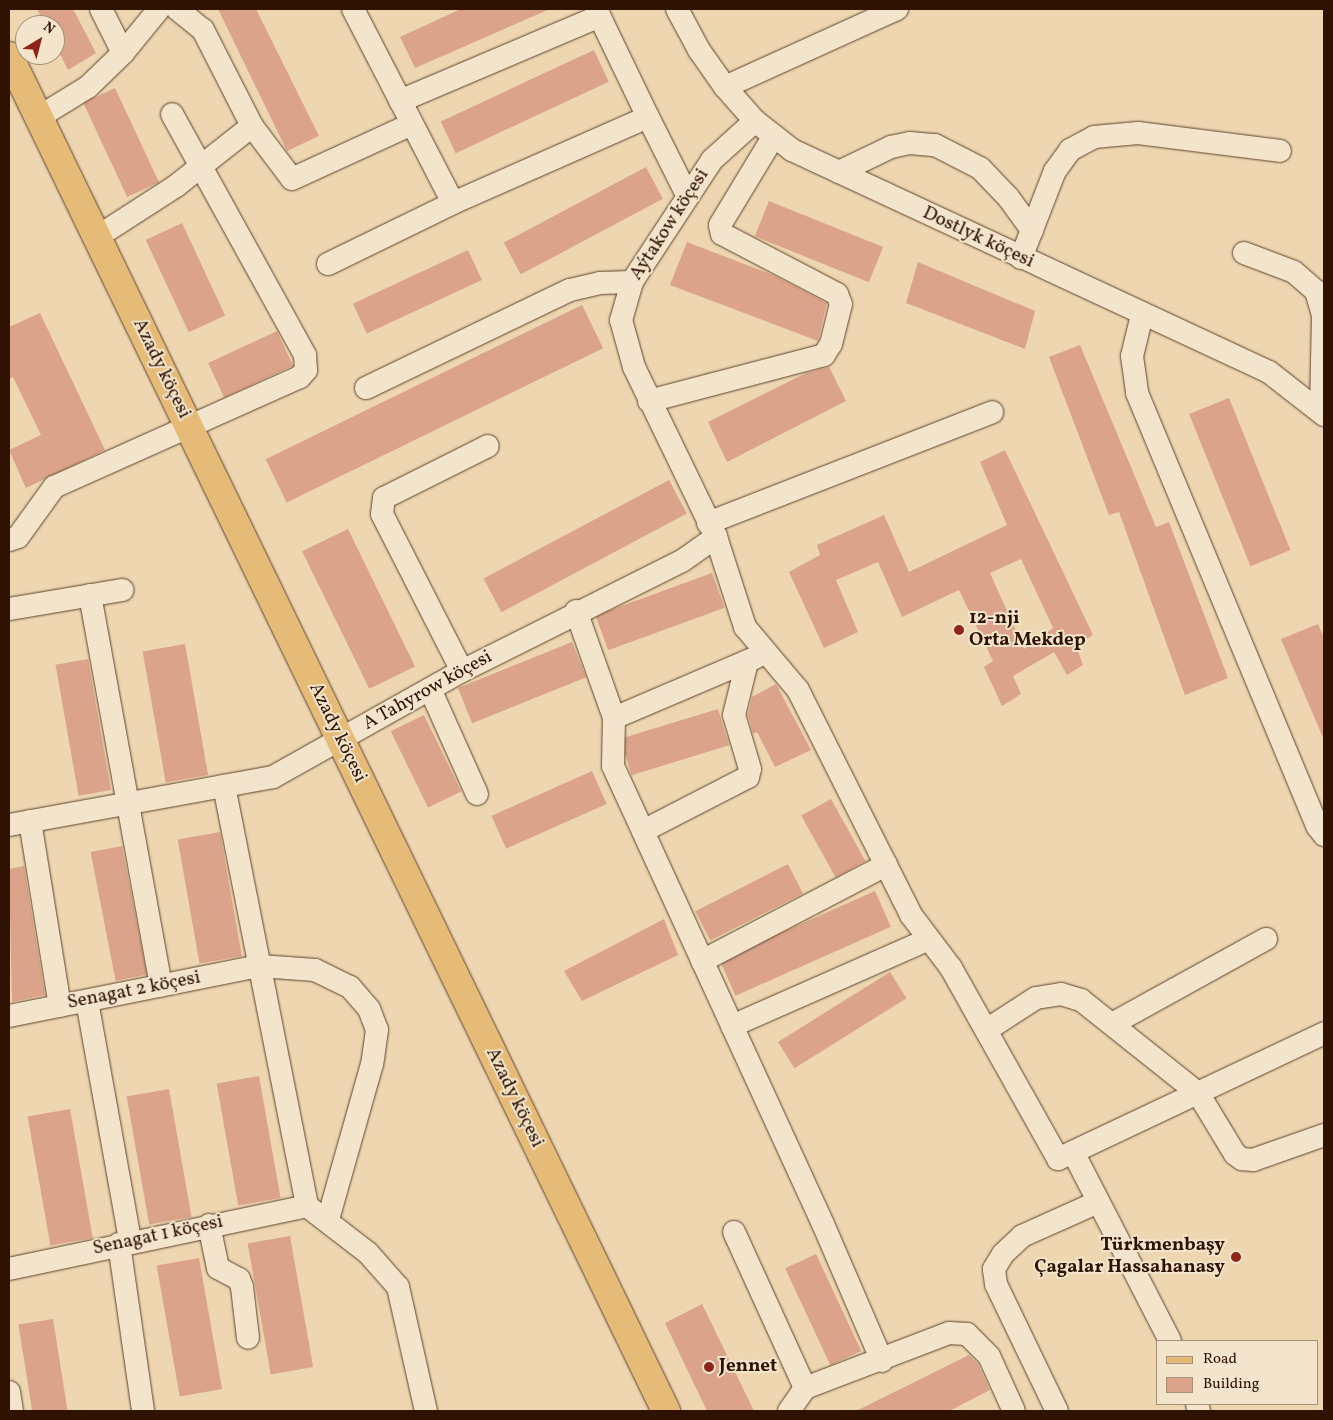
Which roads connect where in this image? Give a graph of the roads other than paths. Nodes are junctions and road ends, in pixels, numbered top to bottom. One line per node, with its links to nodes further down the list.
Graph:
1 (101, 9): 8 (street)
2 (159, 9): 8 (street)
3 (177, 9): 17 (street)
4 (677, 9): 10 (street, Dostlyk köçesi)
5 (897, 9): 10 (street)
6 (361, 11): 11 (street)
7 (598, 12): 11 (street); 14 (street)
8 (123, 53): 13 (street)
9 (9, 56): 13 (main road, Azady köçesi)
10 (725, 87): 15 (street, Dostlyk köçesi)
11 (400, 101): 16 (street)
12 (172, 114): 20 (street)
13 (39, 117): 25 (main road, Azady köçesi)
14 (648, 117): 22 (street); 23 (street)
15 (755, 121): 18 (street, Dostlyk köçesi); 22 (street, Aýtakow köçesi)
16 (412, 124): 17 (street); 23 (street)
17 (252, 126): 20 (street)
18 (774, 136): 21 (street, Dostlyk köçesi); 32 (street)
19 (1280, 151): 24 (street)
20 (199, 167): 25 (street); 35 (street)
21 (839, 172): 24 (street); 27 (street, Dostlyk köçesi)
22 (687, 195): 29 (street, Aýtakow köçesi)
23 (453, 203): 28 (street)
24 (1032, 230): 27 (street)
25 (97, 237): 35 (main road, Azady köçesi)
26 (1244, 253): 34 (street)
27 (1022, 258): 30 (street, Dostlyk köçesi)
28 (328, 264)
29 (632, 282): 31 (street); 32 (street, Aýtakow köçesi)
30 (1142, 315): 34 (street, Dostlyk köçesi); 53 (street)
31 (366, 388)
32 (649, 401): 37 (street, Aýtakow köçesi)
33 (992, 412): 37 (street, A Tahyrow köçesi)
34 (1323, 413)
35 (189, 427): 38 (street); 47 (main road, Azady köçesi)
36 (488, 446): 44 (street)
37 (712, 530): 42 (street, A Tahyrow köçesi); 43 (street, Aýtakow köçesi)
38 (9, 540)
39 (122, 590): 40 (street)
40 (90, 595): 41 (street); 50 (street)
41 (9, 609)
42 (576, 611): 44 (street, A Tahyrow köçesi); 46 (street)
43 (756, 658): 46 (street); 52 (street); 54 (street, Aýtakow köçesi)
44 (462, 671): 45 (street, A Tahyrow köçesi)
45 (430, 689): 47 (street, A Tahyrow köçesi); 49 (street)
46 (614, 718): 52 (street)
47 (341, 741): 48 (street, A Tahyrow köçesi); 85 (main road, Azady köçesi)
48 (224, 786): 50 (street, A Tahyrow köçesi); 58 (street)
49 (477, 794)
50 (130, 803): 51 (street, A Tahyrow köçesi); 59 (street)
51 (19, 823): 61 (street)
52 (643, 831): 57 (street)
53 (1324, 835)
54 (886, 865): 55 (street, Aýtakow köçesi); 57 (street)
55 (929, 939): 64 (street); 65 (street, Aýtakow köçesi)
56 (1266, 939): 63 (street)
57 (702, 961): 64 (street)
58 (260, 966): 59 (street, Senagat 2 köçesi); 71 (street); 72 (street, Senagat 2 köçesi)
59 (161, 986): 60 (street, Senagat 2 köçesi)
60 (88, 1001): 61 (street, Senagat 2 köçesi); 75 (street)
61 (60, 1006): 62 (street, Senagat 2 köçesi)
62 (9, 1016)
63 (1112, 1024): 65 (street); 67 (street)
64 (732, 1026): 79 (street)
65 (988, 1030): 69 (street, Aýtakow köçesi)
66 (1324, 1033): 67 (street)
67 (1198, 1093): 68 (street); 69 (street)
68 (1324, 1135)
69 (1073, 1152): 70 (street)
70 (1098, 1202): 78 (street); 88 (street)
71 (307, 1206): 72 (street); 73 (street, Senagat 1 köçesi)
72 (328, 1220): 84 (street)
73 (209, 1225): 75 (street, Senagat 1 köçesi); 77 (street)
74 (734, 1232): 80 (street)
75 (125, 1243): 76 (street, Senagat 1 köçesi); 83 (street)
76 (9, 1269)
77 (248, 1338)
78 (1169, 1340)
79 (882, 1361): 80 (street); 87 (street)
80 (805, 1388): 86 (street)
81 (9, 1392): 82 (street)
82 (12, 1411)
83 (143, 1411)
84 (426, 1411)
85 (666, 1411)
86 (789, 1411)
87 (1014, 1411)
88 (1057, 1411)

